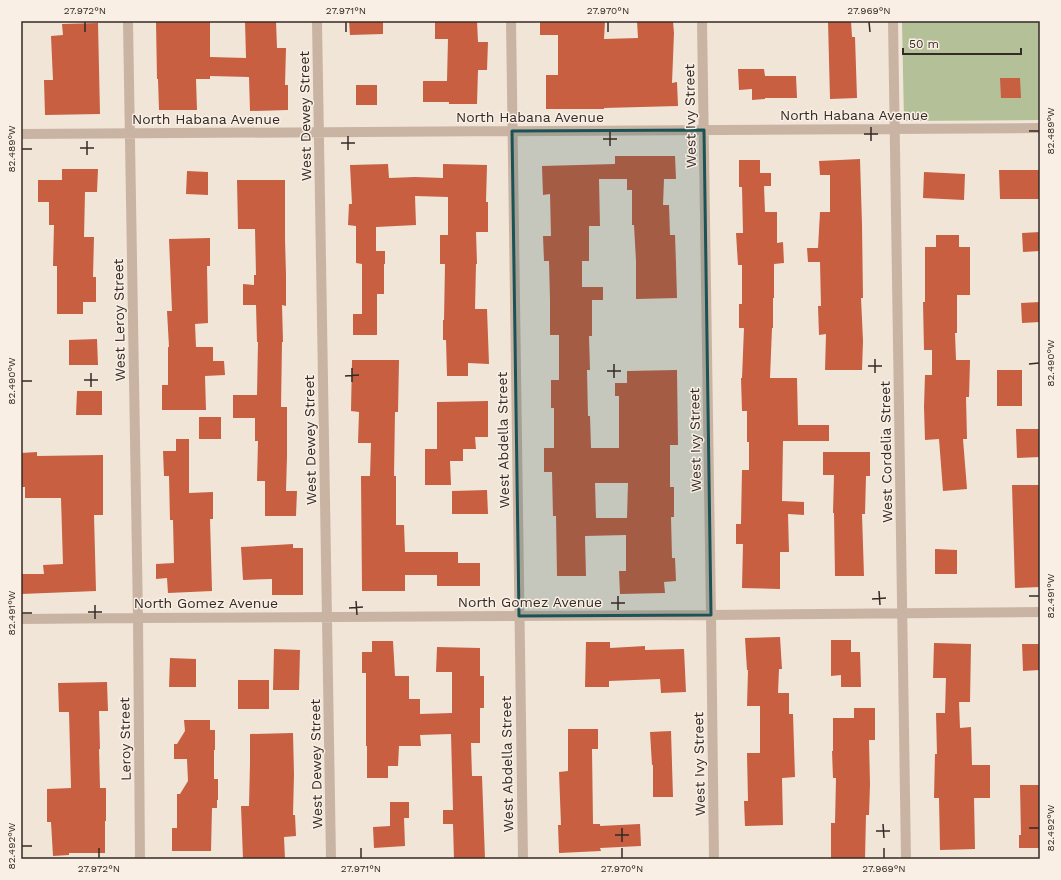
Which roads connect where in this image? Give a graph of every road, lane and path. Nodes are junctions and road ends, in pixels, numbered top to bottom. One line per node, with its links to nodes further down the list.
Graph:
1 (128, 21): 11 (street, West Leroy Street)
2 (317, 21): 10 (street, West Dewey Street)
3 (510, 21): 9 (street, West Abdella Street)
4 (702, 21): 8 (street, West Ivy Street)
5 (893, 21): 7 (street, West Cordelia Street)
6 (1040, 128): 7 (street, North Habana Avenue)
7 (895, 129): 8 (street, North Habana Avenue); 14 (street, West Cordelia Street)
8 (704, 130): 9 (street, North Habana Avenue); 15 (street, West Ivy Street)
9 (512, 131): 10 (street, North Habana Avenue); 16 (street, West Abdella Street)
10 (319, 132): 11 (street, North Habana Avenue); 17 (street, West Dewey Street)
11 (129, 133): 12 (street, North Habana Avenue); 18 (street, West Leroy Street)
12 (21, 134)
13 (1040, 612): 14 (street, North Gomez Avenue)
14 (903, 613): 15 (street, North Gomez Avenue); 24 (street, West Cordelia Street)
15 (712, 615): 16 (street, North Gomez Avenue); 23 (street, West Ivy Street)
16 (519, 616): 17 (street, North Gomez Avenue); 22 (street, West Abdella Street)
17 (328, 617): 18 (street, North Gomez Avenue); 21 (street, West Dewey Street)
18 (138, 618): 19 (street, North Gomez Avenue); 20 (street, Leroy Street)
19 (21, 619)
20 (140, 859)
21 (331, 859)
22 (523, 859)
23 (714, 859)
24 (906, 859)

